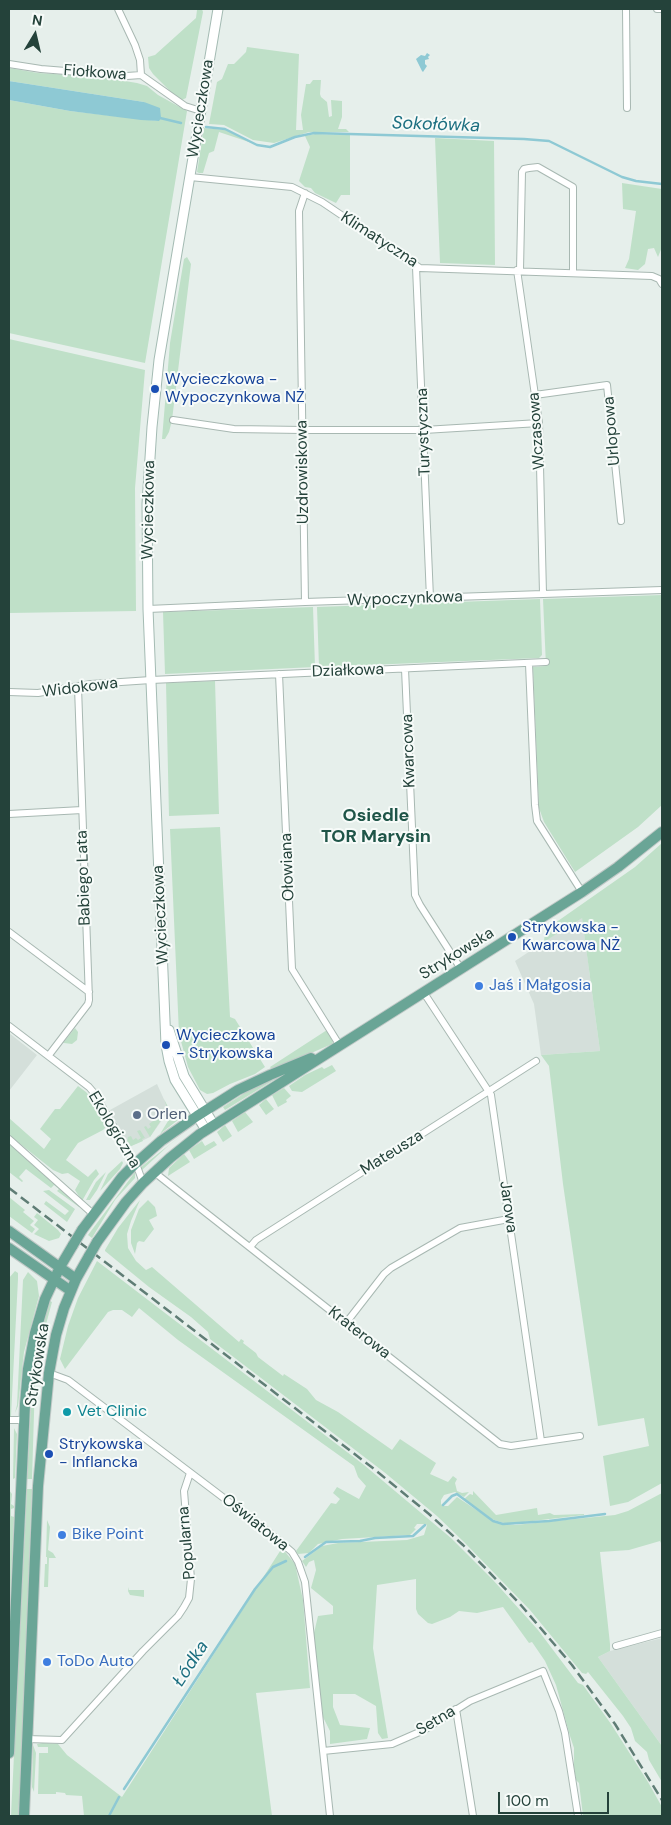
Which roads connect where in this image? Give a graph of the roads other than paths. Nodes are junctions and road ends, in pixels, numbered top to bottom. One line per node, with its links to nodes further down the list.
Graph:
1 (118, 9): 7 (street)
2 (218, 9): 9 (street, Wycieczkowa)
3 (626, 9): 8 (street)
4 (657, 9): 5 (street)
5 (662, 10)
6 (9, 64): 7 (street, Fiołkowa)
7 (141, 75): 9 (street, Fiołkowa)
8 (627, 108)
9 (201, 111): 10 (street, Wycieczkowa)
10 (190, 177): 11 (street, Klimatyczna); 26 (street, Wycieczkowa)
11 (305, 193): 12 (street, Klimatyczna); 19 (street, Uzdrowiskowa)
12 (416, 267): 13 (street, Klimatyczna); 20 (street, Turystyczna)
13 (518, 270): 14 (street, Klimatyczna); 14 (street, Wczasowa); 16 (street, Wczasowa)
14 (573, 273): 15 (street, Klimatyczna)
15 (662, 284)
16 (535, 395): 18 (street, Wczasowa); 21 (street, Urlopowa)
17 (173, 420): 19 (street)
18 (539, 423): 20 (street); 23 (street, Wczasowa)
19 (302, 430): 20 (street); 25 (street, Uzdrowiskowa)
20 (424, 430): 24 (street, Turystyczna)
21 (621, 521)
22 (662, 590): 23 (street, Wypoczynkowa)
23 (543, 594): 24 (street, Wypoczynkowa)
24 (430, 598): 25 (street, Wypoczynkowa)
25 (305, 602): 26 (street, Wypoczynkowa)
26 (148, 610): 31 (street, Wycieczkowa)
27 (546, 662): 28 (street, Działkowa)
28 (529, 664): 29 (street, Działkowa); 37 (street)
29 (405, 669): 30 (street, Działkowa); 39 (street, Kwarcowa)
30 (279, 674): 31 (street, Działkowa); 43 (street, Ołowiana)
31 (151, 680): 32 (street, Widokowa); 47 (street, Wycieczkowa)
32 (78, 686): 33 (street, Widokowa); 34 (street, Babiego Lata)
33 (9, 692)
34 (82, 810): 35 (street); 40 (street, Babiego Lata)
35 (9, 814)
36 (662, 832): 37 (main road, Strykowska)
37 (582, 892): 39 (main road, Strykowska)
38 (9, 932): 40 (street)
39 (461, 970): 41 (main road, Strykowska)
40 (89, 992): 44 (street, Babiego Lata)
41 (424, 992): 43 (main road, Strykowska); 46 (street, Jarowa)
42 (9, 1026): 44 (street, Ekologiczna)
43 (340, 1046): 47 (main road, Strykowska); 48 (main road, Strykowska)
44 (49, 1056): 50 (street, Ekologiczna)
45 (536, 1061): 46 (street, Mateusza)
46 (490, 1091): 54 (street, Jarowa); 56 (street, Mateusza)
47 (201, 1114): 48 (street, Wycieczkowa); 50 (main road, Strykowska)
48 (210, 1128): 51 (main road, Strykowska)
49 (9, 1139): 53 (street)
50 (135, 1164): 52 (street, Ekologiczna); 53 (main road, Strykowska)
51 (154, 1172): 52 (main road, Strykowska); 56 (street, Kraterowa)
52 (143, 1183): 60 (main road, Strykowska, bridge)
53 (93, 1214): 58 (main road, Strykowska, bridge)
54 (509, 1219): 62 (street); 67 (street, Jarowa)
55 (9, 1230): 58 (main road)
56 (250, 1247): 62 (street, Kraterowa)
57 (9, 1248): 59 (main road)
58 (60, 1267): 59 (main road, Strykowska); 60 (main road)
59 (54, 1279): 61 (main road); 65 (main road, Strykowska)
60 (76, 1279): 61 (main road, Strykowska)
61 (71, 1291): 63 (main road, Strykowska)
62 (346, 1323): 67 (street, Kraterowa)
63 (49, 1373): 68 (street, Oświatowa); 72 (main road, Strykowska)
64 (9, 1420): 65 (street)
65 (24, 1420): 74 (main road, Strykowska)
66 (580, 1436): 67 (street, Kraterowa)
67 (541, 1441)
68 (190, 1473): 72 (street, Popularna); 73 (street, Oświatowa)
69 (662, 1633): 70 (street)
70 (616, 1646)
71 (456, 1709): 73 (street, Setna); 77 (street); 78 (street, Setna)
72 (26, 1739): 75 (main road, Strykowska)
73 (323, 1751): 76 (street, Oświatowa)
74 (9, 1753)
75 (24, 1816)
76 (330, 1816)
77 (473, 1816)
78 (578, 1816)

